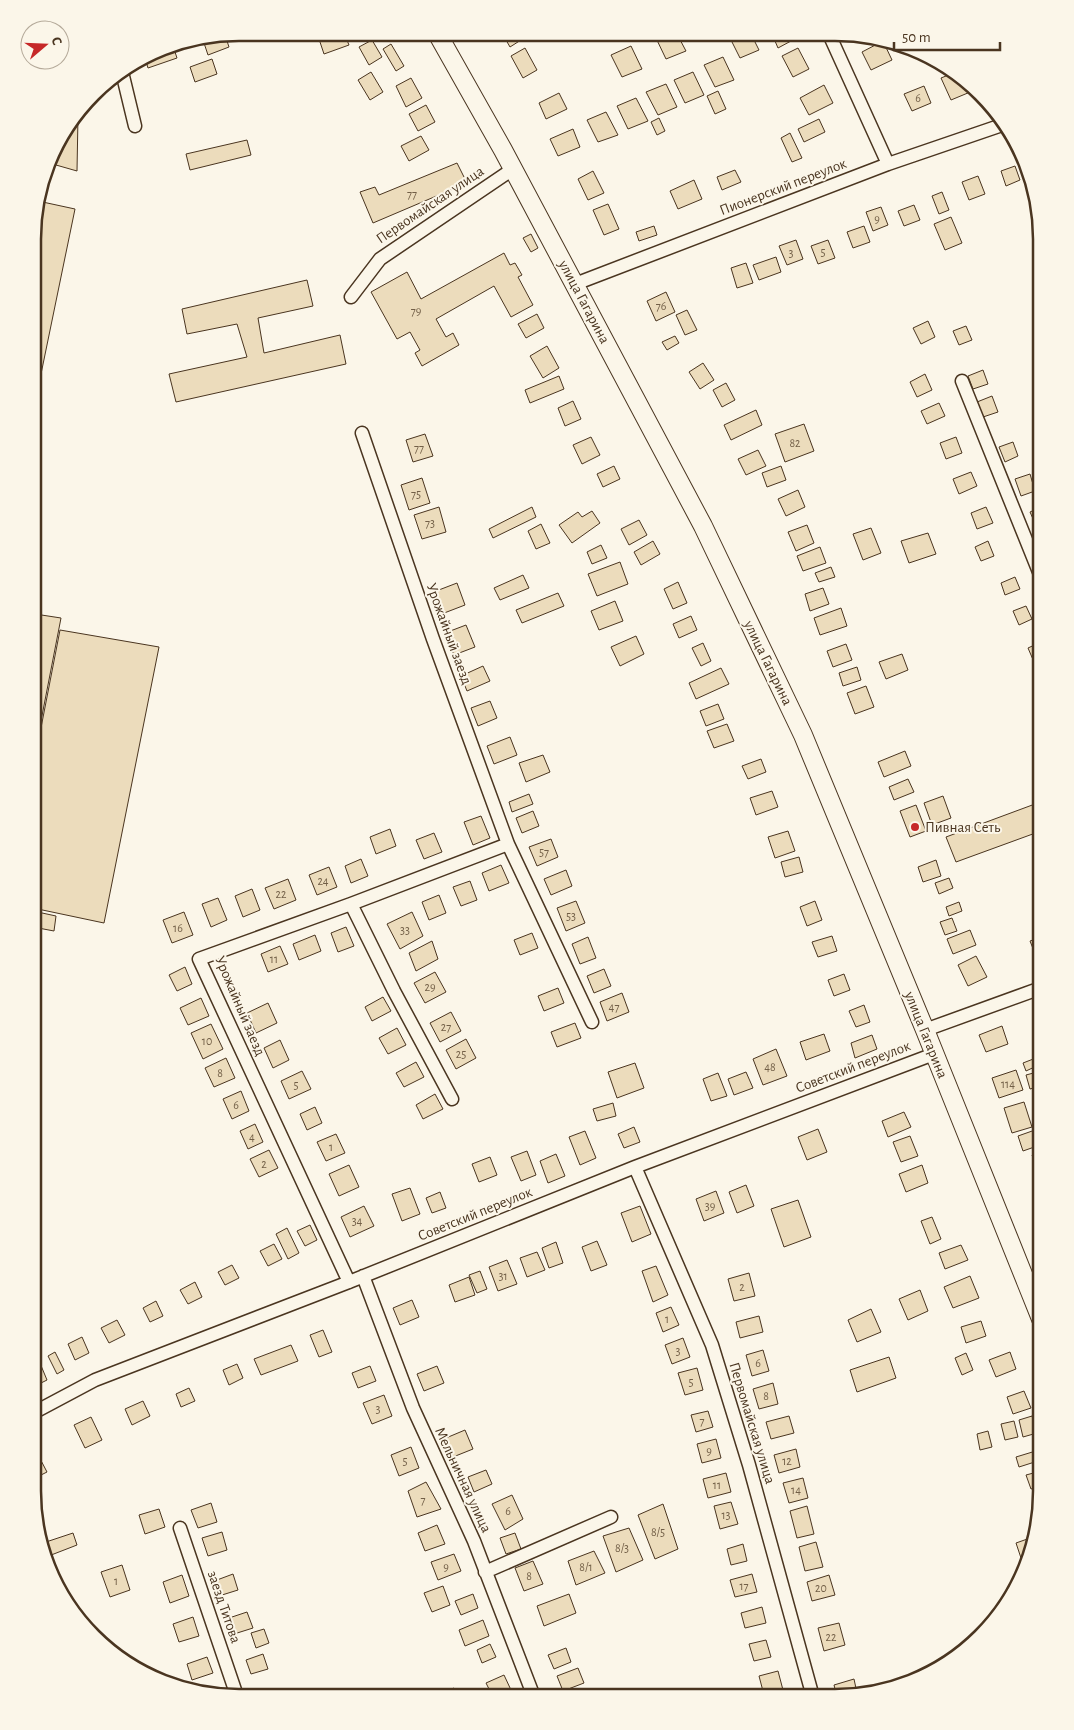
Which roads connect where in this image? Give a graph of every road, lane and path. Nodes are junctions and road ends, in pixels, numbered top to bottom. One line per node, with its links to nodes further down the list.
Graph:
1 (441, 41): 7 (main road, улица Гагарина)
2 (831, 41): 6 (street)
3 (124, 79): 4 (street)
4 (135, 126)
5 (997, 126): 6 (street, Пионерский переулок)
6 (888, 164): 8 (street, Пионерский переулок)
7 (513, 169): 8 (main road, улица Гагарина); 9 (street, Первомайская улица)
8 (575, 284): 17 (main road, улица Гагарина)
9 (351, 297)
10 (962, 381): 12 (street)
11 (362, 433): 13 (street, Урожайный заезд)
12 (1033, 557)
13 (508, 844): 14 (street, Урожайный заезд); 16 (street, Урожайный заезд)
14 (351, 904): 19 (street); 22 (street, Урожайный заезд)
15 (1033, 991): 17 (street, Советский переулок)
16 (592, 1022)
17 (926, 1030): 18 (main road, улица Гагарина)
18 (934, 1054): 20 (street, Советский переулок); 23 (main road, улица Гагарина)
19 (452, 1099)
20 (635, 1167): 21 (street, Советский переулок); 30 (street, Первомайская улица)
21 (363, 1276): 22 (street, Советский переулок); 27 (street, Мельничная улица)
22 (349, 1282): 24 (street, Советский переулок)
23 (1033, 1299)
24 (41, 1409)
25 (611, 1517): 27 (street)
26 (180, 1528): 28 (street, заезд Титова)
27 (486, 1572): 29 (street, Мельничная улица)
28 (234, 1689)
29 (531, 1689)
30 (811, 1689)

